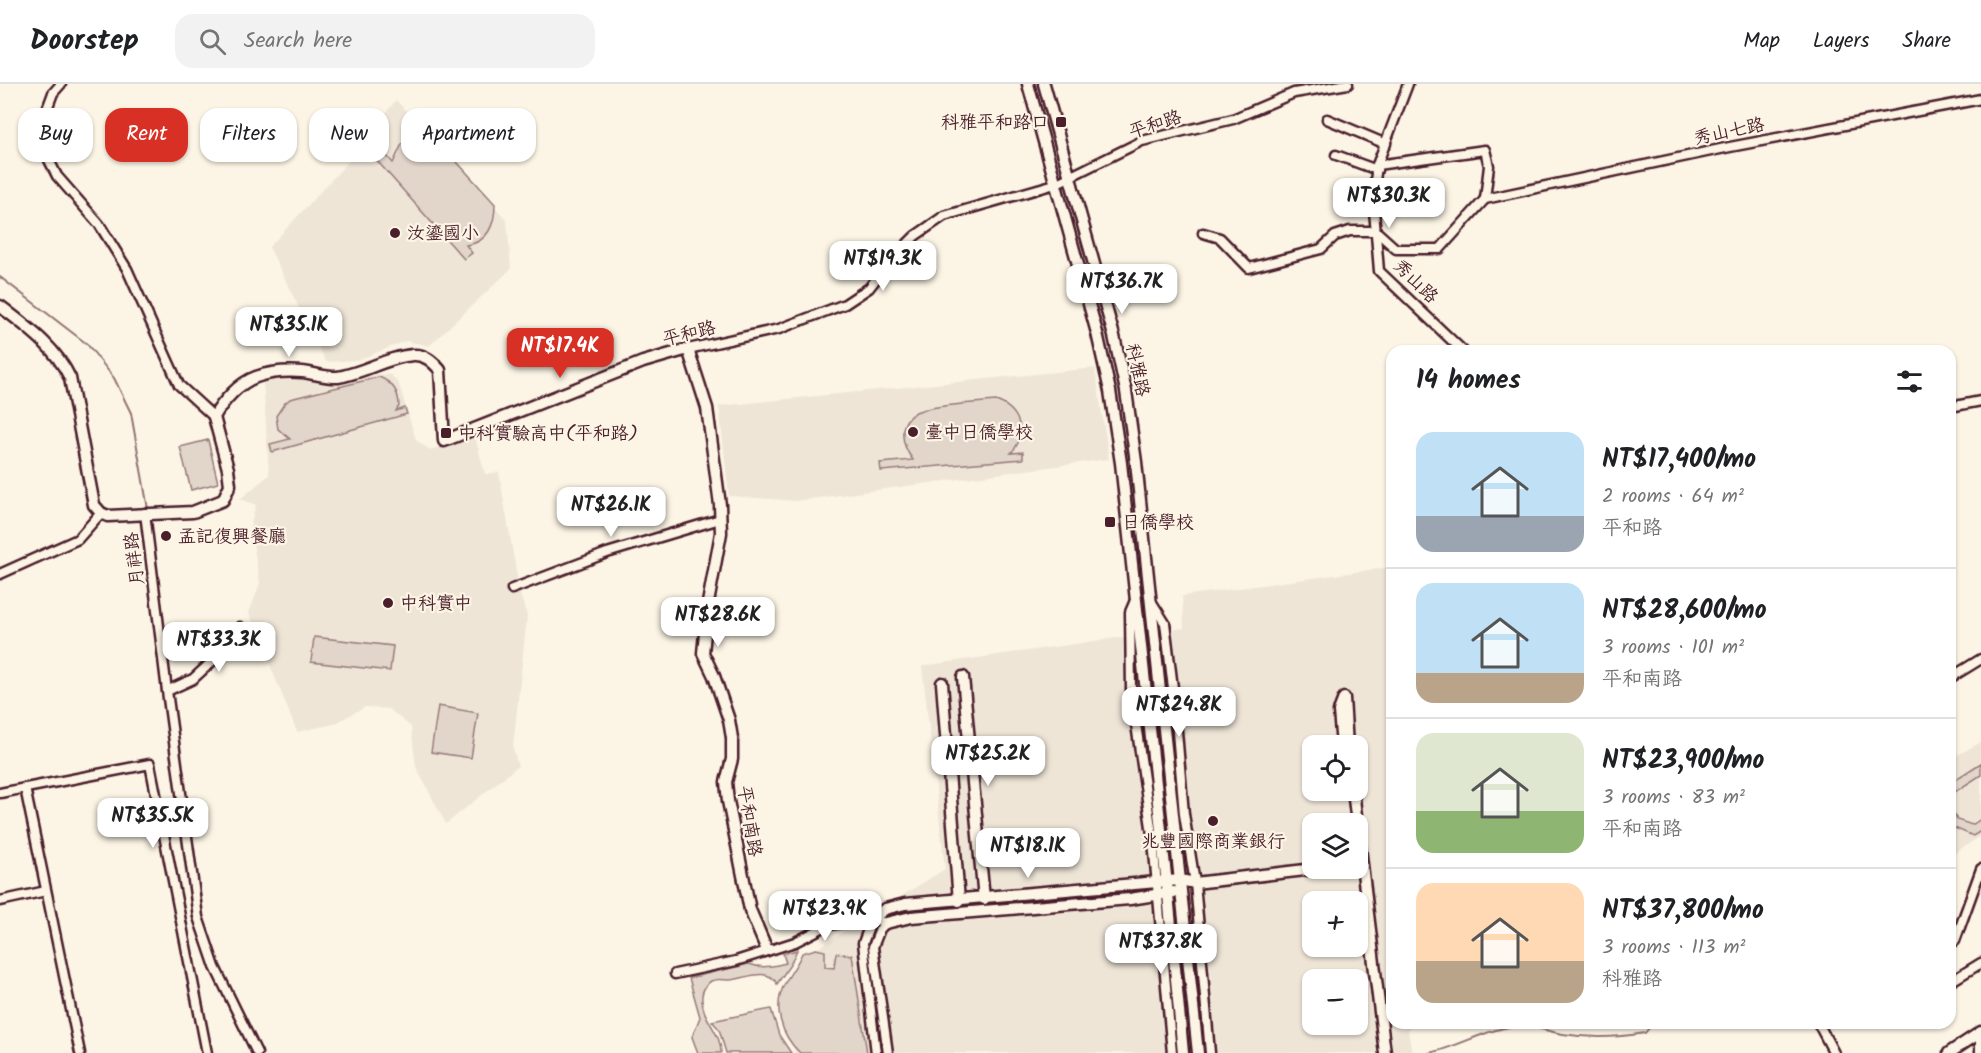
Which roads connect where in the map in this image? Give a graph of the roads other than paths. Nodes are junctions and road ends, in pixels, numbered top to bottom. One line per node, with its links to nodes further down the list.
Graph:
1 (61, 84): 21 (street)
2 (1028, 84): 12 (street, 科雅路)
3 (1044, 84): 11 (street, 科雅路)
4 (1348, 84): 11 (street, 平和路)
5 (1408, 84): 8 (street, 秀山路)
6 (1981, 99): 13 (street, 秀山七路)
7 (1327, 119): 8 (street)
8 (1386, 144): 10 (street, 秀山路)
9 (1336, 155): 10 (street)
10 (1377, 168): 13 (street); 14 (street, 秀山路)
11 (1069, 176): 12 (street, 平和路); 27 (street, 科雅路)
12 (1055, 184): 18 (street, 平和路); 42 (street, 科雅路)
13 (1485, 199): 14 (street)
14 (1376, 231): 15 (street); 17 (street, 秀山路)
15 (1203, 233)
16 (0, 306): 22 (street)
17 (1457, 345)
18 (688, 349): 21 (street, 平和路); 24 (street, 平和南路)
19 (1981, 401): 20 (street)
20 (1956, 406)
21 (214, 417): 23 (street)
22 (101, 513): 23 (street, 月祥路); 25 (street)
23 (148, 513): 33 (street, 月祥路)
24 (720, 519): 26 (street); 53 (street, 平和南路)
25 (0, 574)
26 (513, 589)
27 (1151, 600): 43 (street, 科雅路); 44 (street, 科雅路)
28 (240, 627): 33 (street)
29 (1981, 659): 30 (street)
30 (1956, 674)
31 (963, 677): 47 (street)
32 (942, 683): 49 (street)
33 (169, 690): 61 (street, 月祥路)
34 (1341, 735): 35 (street)
35 (1346, 735)
36 (25, 788): 37 (street); 45 (street); 60 (street)
37 (0, 793)
38 (1981, 869): 52 (street)
39 (1302, 870): 43 (street)
40 (1359, 879): 68 (street)
41 (1360, 879): 69 (street)
42 (1161, 881): 44 (street); 46 (street, 科雅路); 47 (street)
43 (1195, 883): 44 (street); 67 (street, 科雅路)
44 (1180, 886): 46 (street); 66 (street, 科雅路)
45 (46, 891): 48 (street); 59 (street)
46 (1162, 894): 51 (street); 64 (street, 科雅路); 65 (street, 科雅路)
47 (984, 898): 49 (street)
48 (0, 901)
49 (959, 901): 50 (street)
50 (872, 920): 51 (street); 53 (street); 62 (street)
51 (886, 923): 63 (street)
52 (1956, 938)
53 (767, 950): 55 (street)
54 (1981, 963): 56 (street)
55 (675, 974)
56 (1956, 978)
57 (1821, 1029): 70 (street)
58 (1981, 1033): 71 (street); 72 (street)
59 (80, 1053)
60 (207, 1053)
61 (257, 1053)
62 (876, 1053)
63 (888, 1053)
64 (1172, 1053)
65 (1183, 1053)
66 (1198, 1053)
67 (1210, 1053)
68 (1379, 1053)
69 (1385, 1053)
70 (1834, 1053)
71 (1949, 1053)
72 (1980, 1053)

